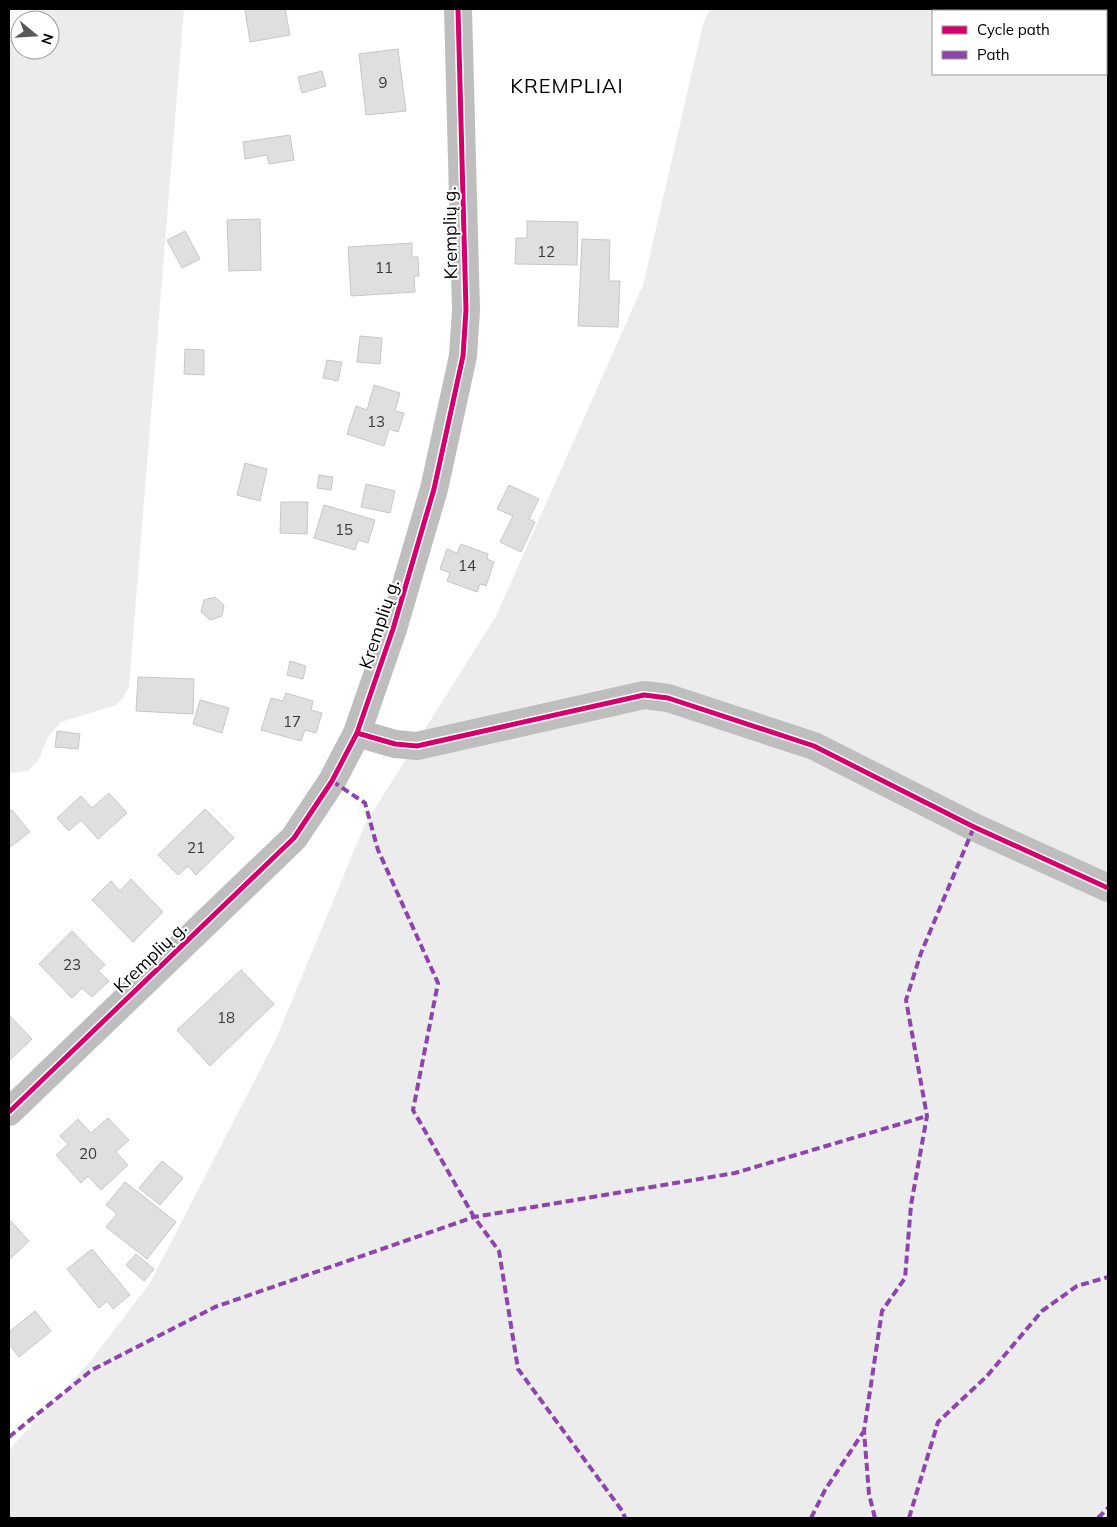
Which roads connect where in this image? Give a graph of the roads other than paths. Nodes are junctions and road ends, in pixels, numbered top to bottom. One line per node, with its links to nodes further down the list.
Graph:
1 (458, 9): 2 (street, Kremplių g.)
2 (357, 733): 3 (street); 4 (street, Kremplių g.)
3 (1108, 888)
4 (9, 1112)

